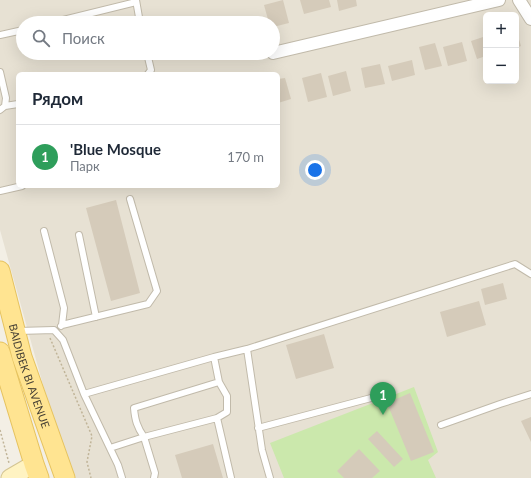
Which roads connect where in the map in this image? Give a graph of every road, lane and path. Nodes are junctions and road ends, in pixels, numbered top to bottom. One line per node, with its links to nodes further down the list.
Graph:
1 (499, 0): 9 (street)
2 (519, 0): 6 (street)
3 (136, 1): 4 (lane); 5 (lane)
4 (78, 16)
5 (139, 16)
6 (531, 19)
7 (16, 32): 8 (lane)
8 (0, 36)
9 (280, 52)
10 (148, 60): 12 (lane)
11 (0, 72): 14 (lane)
12 (149, 72)
13 (16, 104): 14 (lane)
14 (2, 108)
15 (16, 187): 16 (lane)
16 (0, 191)
17 (130, 200): 22 (lane)
18 (44, 231): 23 (lane)
19 (79, 235): 22 (lane)
20 (0, 271): 24 (main road, BAIDIBEK BI AVENUE)
21 (531, 274): 27 (lane)
22 (96, 317): 23 (lane)
23 (62, 325): 25 (lane)
24 (15, 330): 26 (lane); 43 (main road, BAIDIBEK BI AVENUE)
25 (54, 330): 26 (lane); 32 (lane)
26 (47, 331): 44 (path)
27 (247, 349): 29 (lane); 37 (lane)
28 (0, 352): 30 (main road, BAIDIBEK BI AVENUE)
29 (214, 357): 31 (lane); 32 (lane)
30 (3, 373): 41 (main road, BAIDIBEK BI AVENUE)
31 (220, 382): 35 (lane); 39 (lane)
32 (84, 394): 40 (lane)
33 (531, 394): 36 (lane)
34 (371, 398): 37 (lane)
35 (217, 418): 39 (lane); 47 (lane)
36 (441, 425)
37 (258, 428): 48 (lane)
38 (0, 430): 42 (path)
39 (144, 437): 40 (lane); 46 (lane)
40 (110, 448): 45 (lane)
41 (36, 471): 42 (main road)
42 (9, 472)
43 (66, 478)
44 (91, 478)
45 (122, 478)
46 (154, 478)
47 (231, 478)
48 (270, 478)

